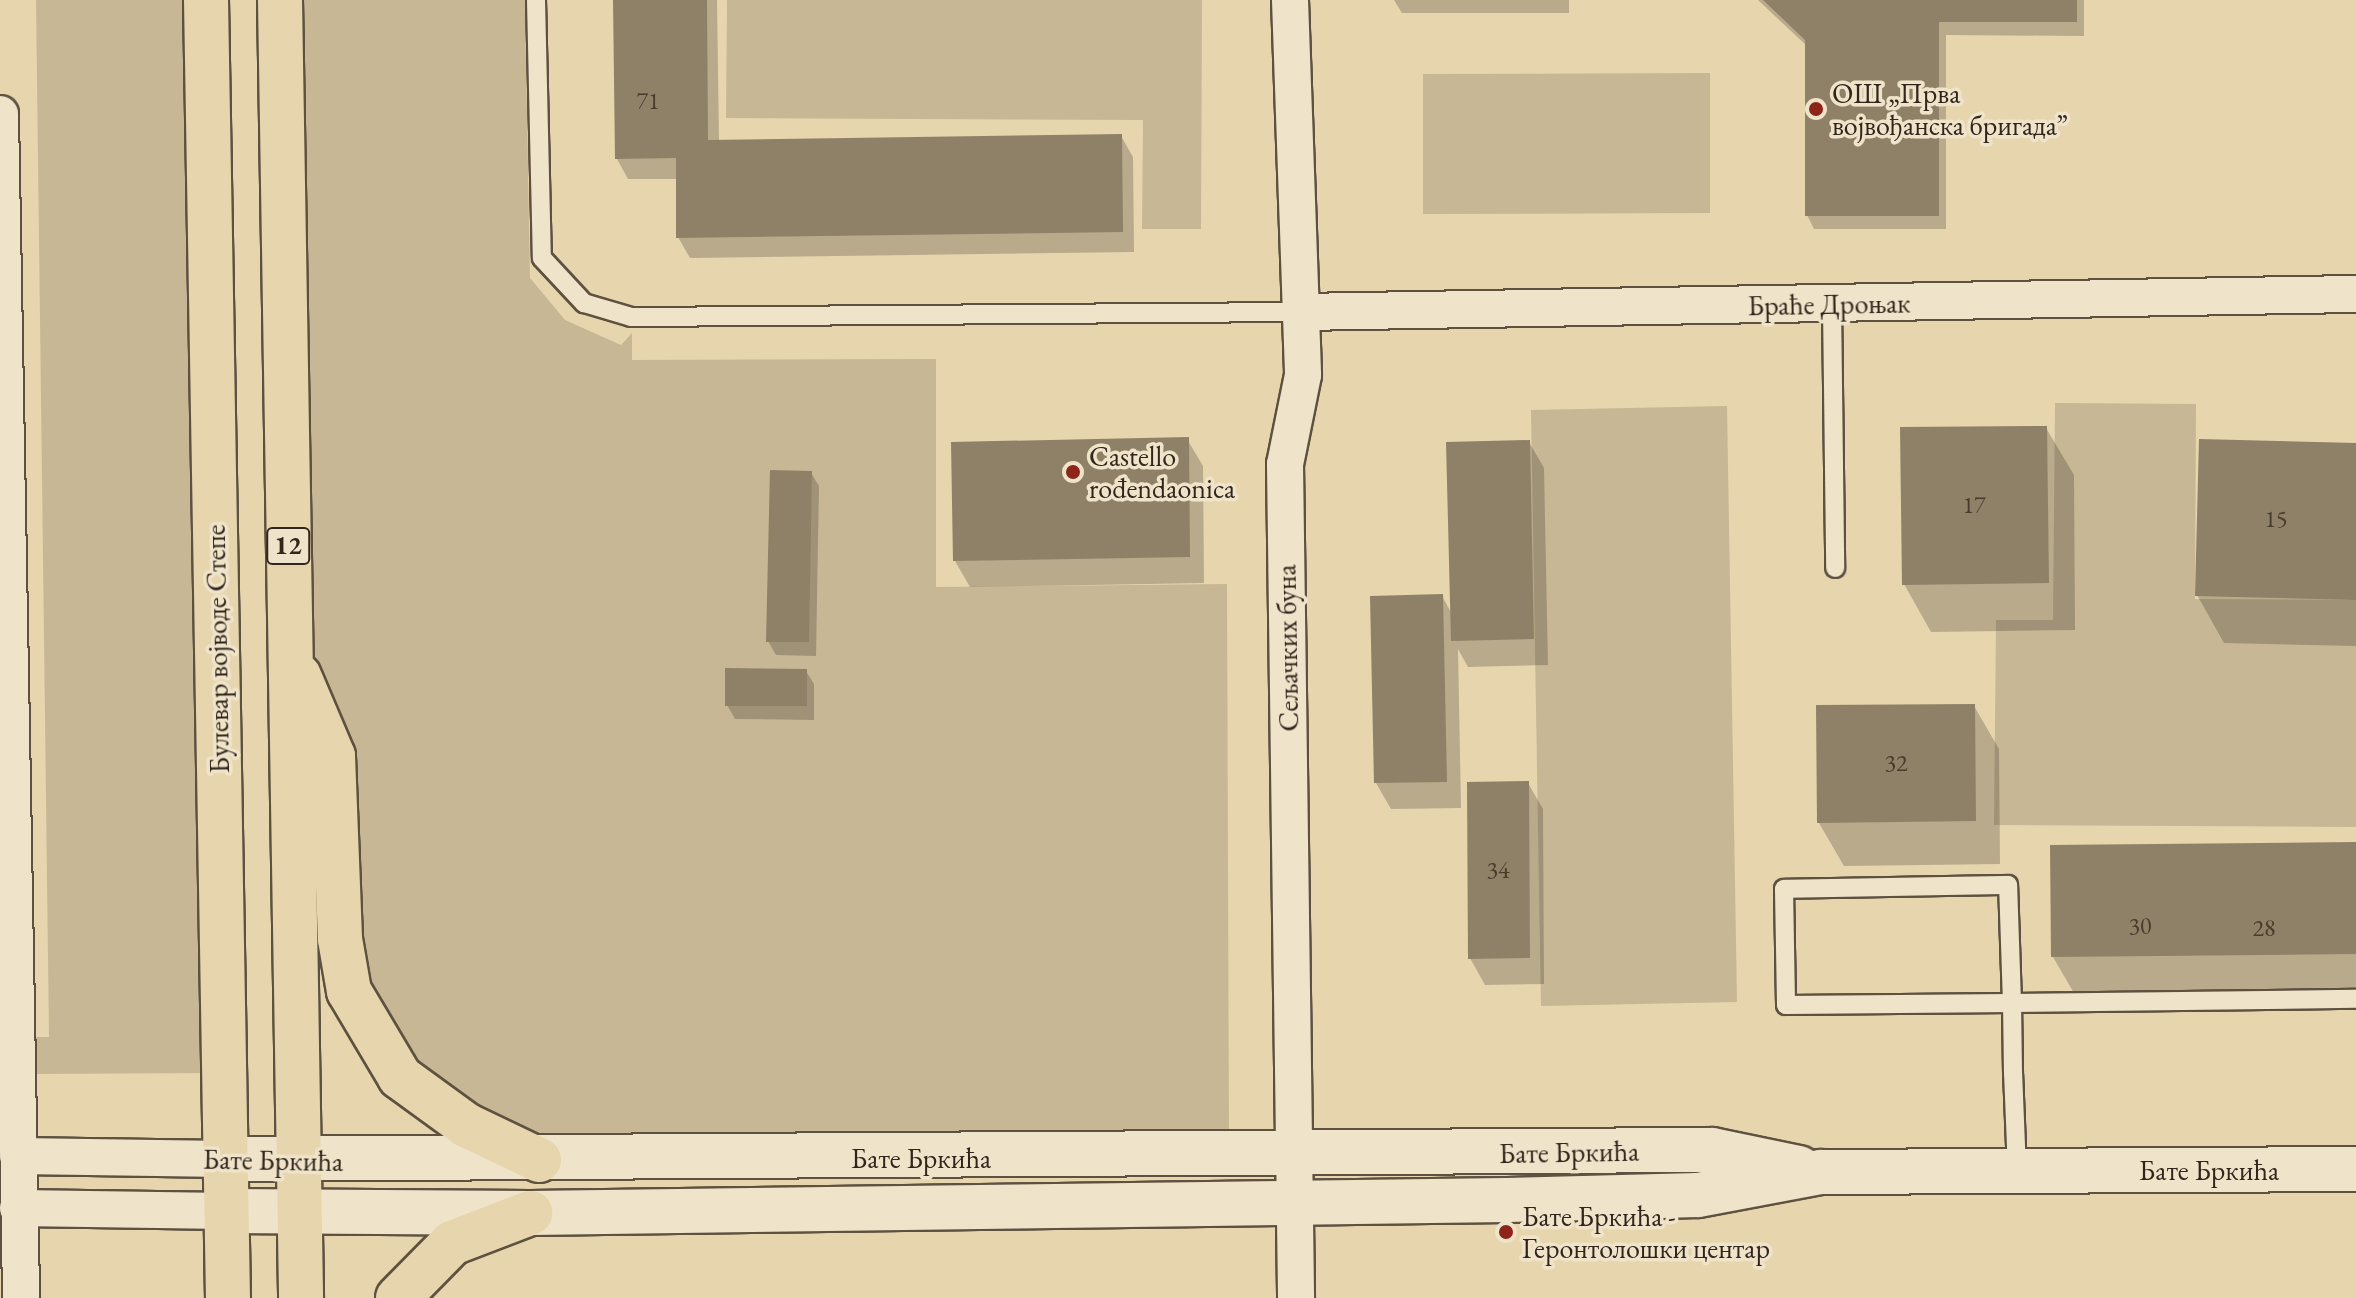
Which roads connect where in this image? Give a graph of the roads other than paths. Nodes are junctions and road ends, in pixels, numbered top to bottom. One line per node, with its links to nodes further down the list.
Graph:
1 (206, 0): 15 (main road, Булевар војводе Степе)
2 (280, 0): 11 (main road, 12)
3 (536, 0): 8 (lane)
4 (1290, 0): 8 (street, Сељачких буна)
5 (0, 114): 9 (street)
6 (2356, 294): 7 (street, Браће Дроњак)
7 (1832, 304): 8 (street, Браће Дроњак); 10 (lane)
8 (1301, 312): 14 (street, Сељачких буна)
9 (3, 450): 16 (street)
10 (1835, 568)
11 (290, 656): 17 (main road); 18 (main road, 12)
12 (2356, 999): 13 (lane)
13 (2012, 1003): 13 (lane); 20 (lane)
14 (1294, 1155): 17 (street, Бате Бркића); 21 (street, Бате Бркића); 22 (street, Сељачких буна)
15 (226, 1159): 16 (street, Бате Бркића); 18 (street, Бате Бркића); 24 (main road, Булевар војводе Степе)
16 (9, 1160): 23 (street)
17 (539, 1160): 18 (street, Бате Бркића)
18 (299, 1161): 25 (main road, 12)
19 (2356, 1169): 20 (street, Бате Бркића)
20 (2017, 1171): 21 (street, Бате Бркића)
21 (1821, 1172): 22 (street, Бате Бркића)
22 (1295, 1202): 26 (street, Бате Бркића); 31 (street, Сељачких буна)
23 (9, 1205): 24 (street, Бате Бркића); 27 (street)
24 (227, 1211): 25 (street, Бате Бркића); 28 (main road, Булевар војводе Степе)
25 (299, 1212): 26 (street, Бате Бркића); 29 (main road, 12)
26 (530, 1213): 30 (main road)
27 (21, 1298)
28 (228, 1298)
29 (301, 1298)
30 (398, 1298)
31 (1296, 1298)

